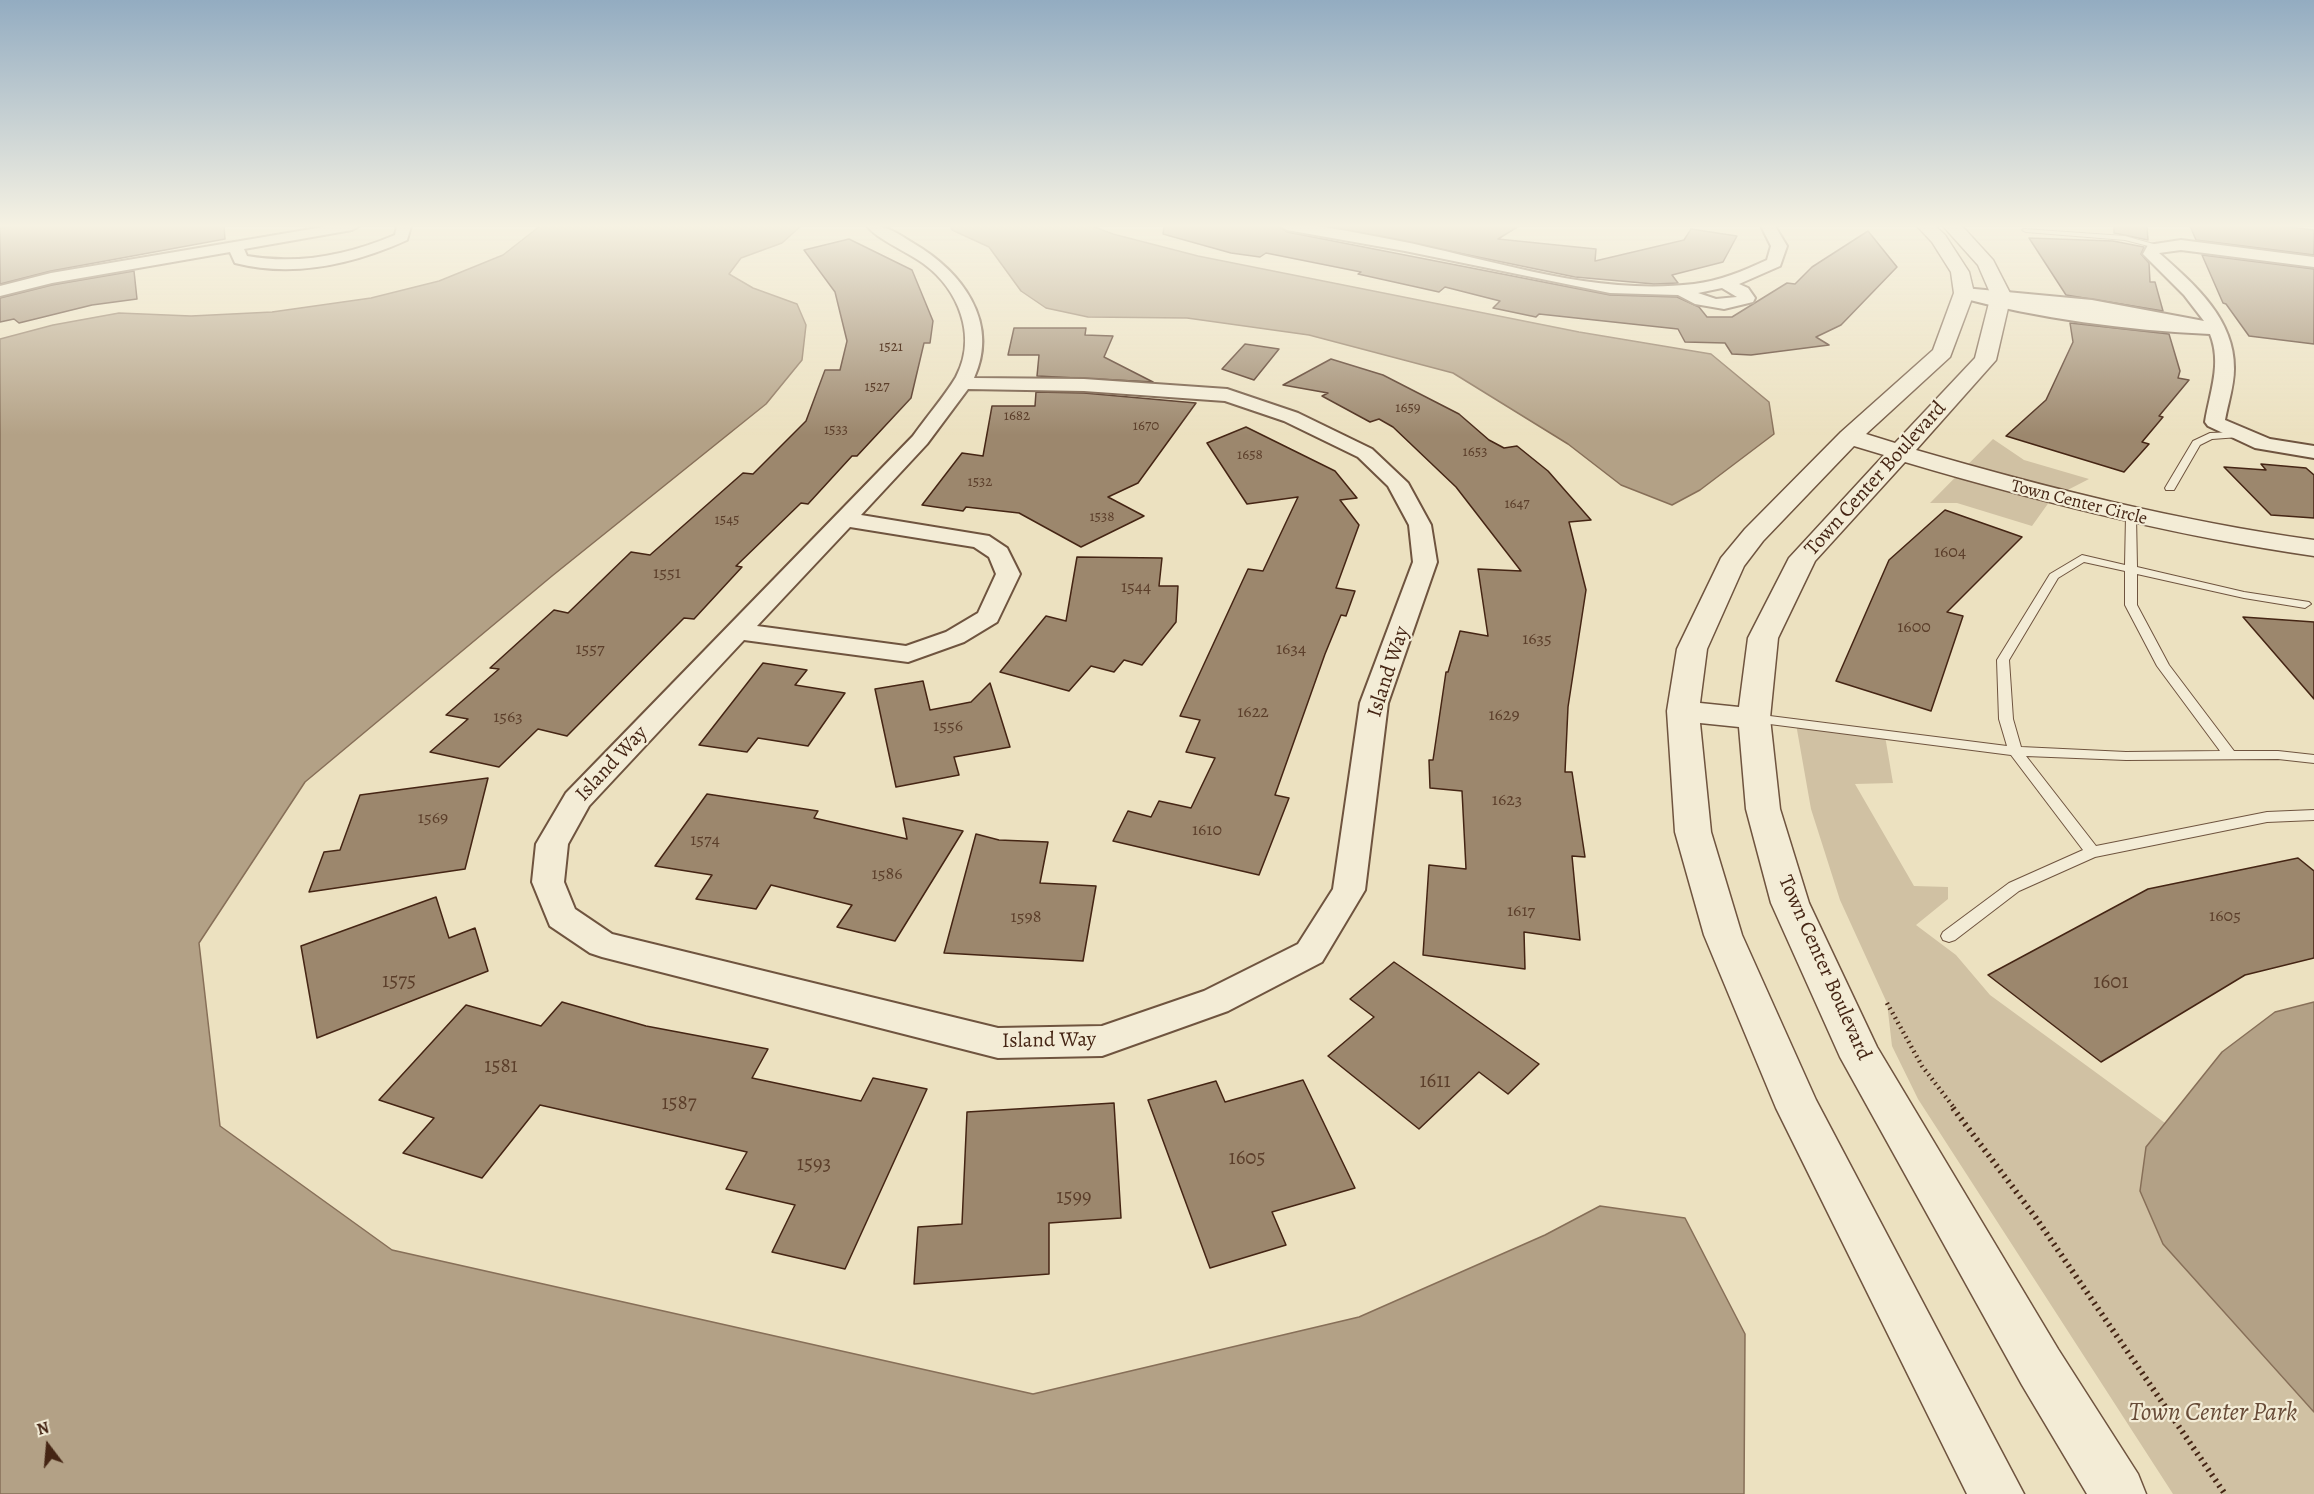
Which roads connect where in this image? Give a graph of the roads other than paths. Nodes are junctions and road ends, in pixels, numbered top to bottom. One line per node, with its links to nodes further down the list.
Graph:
1 (964, 296): 10 (street, Island Way)
2 (1693, 296): 3 (street)
3 (1745, 296)
4 (1963, 296): 12 (street, Town Center Boulevard)
5 (1984, 296): 8 (street)
6 (2000, 296): 8 (street)
7 (2193, 296): 9 (street)
8 (2001, 299): 9 (street); 14 (street, Town Center Boulevard)
9 (2218, 329): 11 (street)
10 (961, 383): 17 (street, Island Way); 21 (street, Island Way)
11 (2236, 435): 13 (street); 15 (lane)
12 (1849, 437): 14 (street, Town Center Circle); 22 (street, Town Center Boulevard)
13 (2314, 452)
14 (1902, 453): 16 (street, Town Center Circle); 23 (street, Town Center Boulevard)
15 (2170, 488)
16 (2131, 516): 18 (street, Town Center Circle); 19 (lane)
17 (844, 519): 21 (street, Island Way); 21 (street)
18 (2314, 548)
19 (2130, 570): 20 (lane); 24 (lane); 25 (lane)
20 (2305, 604)
21 (738, 631)
22 (1683, 711): 23 (street); 30 (street, Town Center Boulevard)
23 (1754, 718): 24 (lane); 31 (street, Town Center Boulevard)
24 (2015, 751): 25 (lane); 28 (lane)
25 (2230, 755): 26 (lane)
26 (2314, 759)
27 (2314, 815): 28 (lane)
28 (2092, 852): 29 (lane)
29 (1949, 936)
30 (1996, 1494)
31 (2118, 1494)

